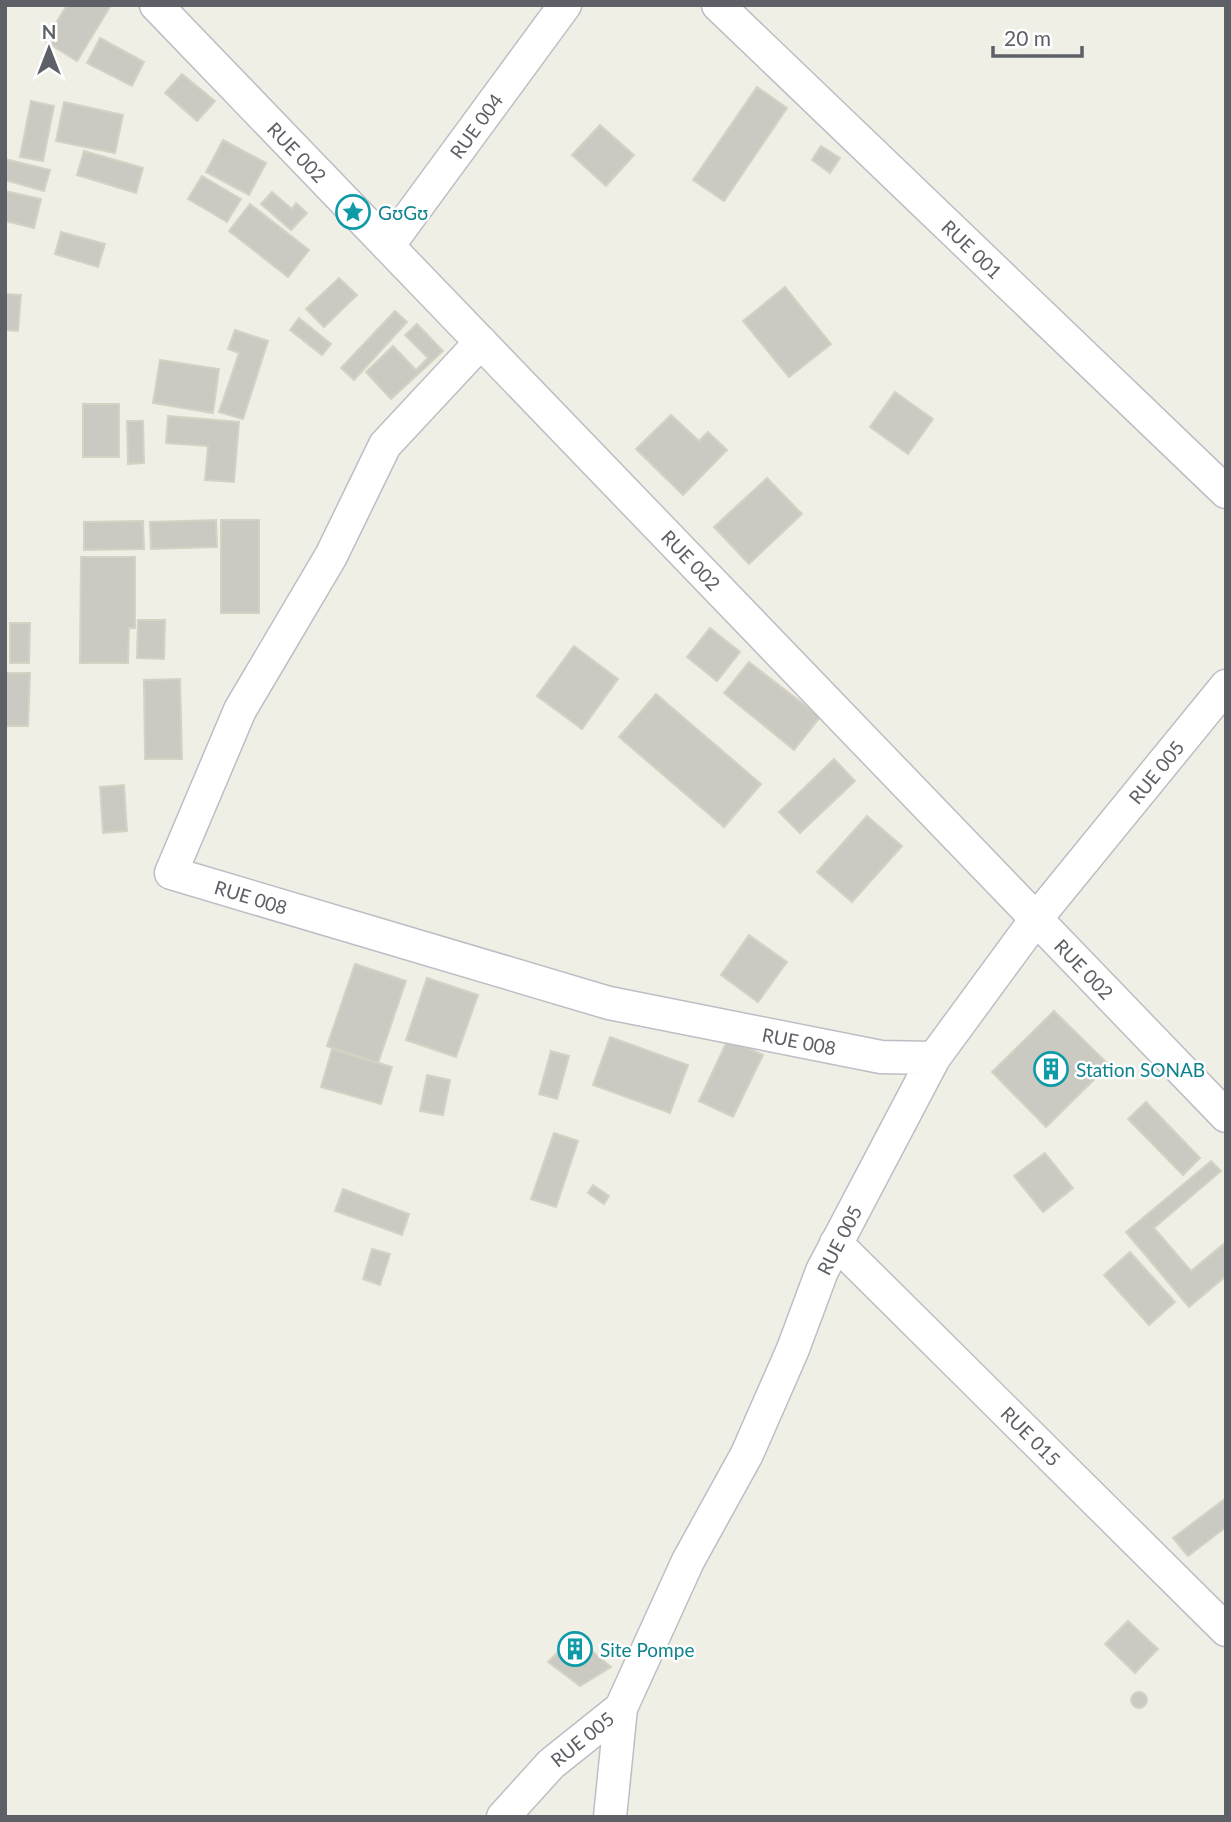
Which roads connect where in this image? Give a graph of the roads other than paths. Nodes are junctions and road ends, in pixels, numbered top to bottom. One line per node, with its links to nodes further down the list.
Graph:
1 (156, 5): 4 (street, RUE 002)
2 (565, 5): 4 (street, RUE 004)
3 (718, 5): 6 (street, RUE 001)
4 (388, 246): 5 (street, RUE 002)
5 (481, 342): 8 (street, RUE 002); 9 (street, RUE 008)
6 (1226, 492)
7 (1226, 686): 8 (street, RUE 005)
8 (1036, 919): 9 (street, RUE 005); 10 (street, RUE 002)
9 (934, 1058): 11 (street, RUE 005)
10 (1226, 1116)
11 (836, 1243): 12 (street, RUE 015); 13 (street, RUE 005)
12 (1226, 1630)
13 (621, 1708): 14 (street, RUE 005); 15 (street)
14 (503, 1817)
15 (610, 1817)

